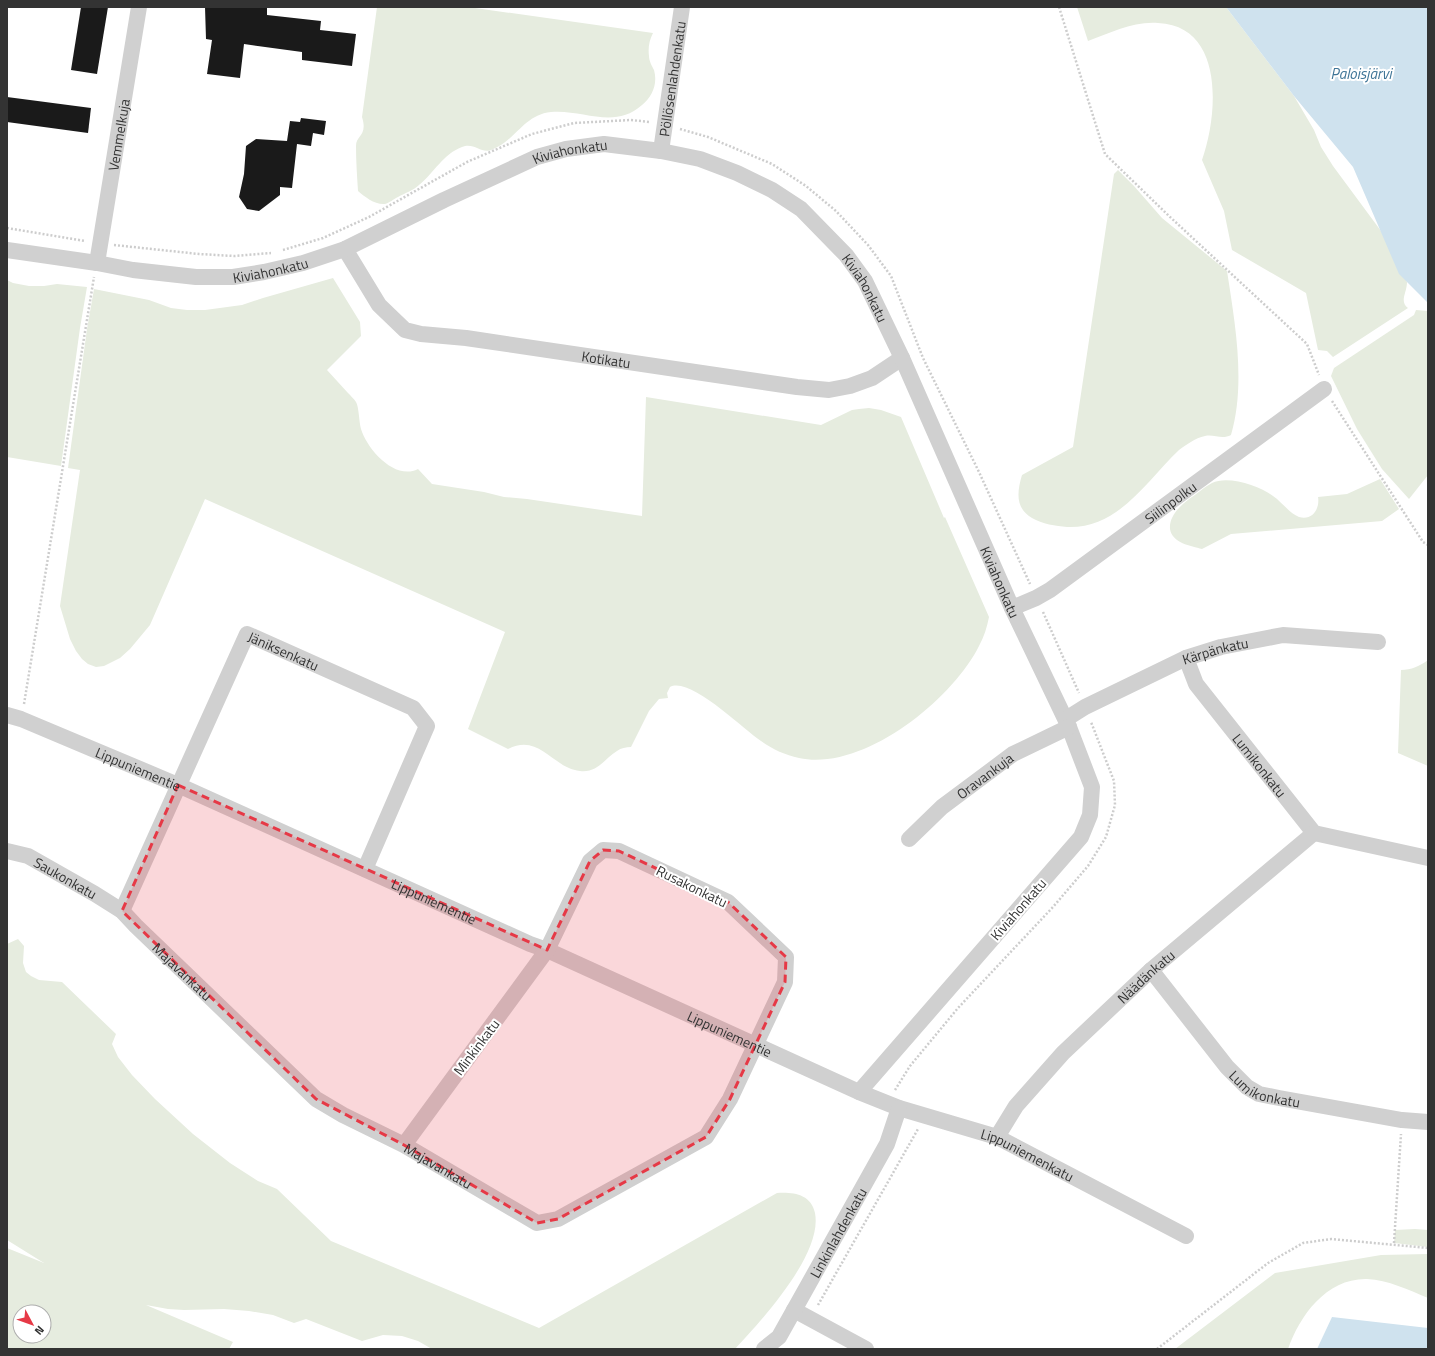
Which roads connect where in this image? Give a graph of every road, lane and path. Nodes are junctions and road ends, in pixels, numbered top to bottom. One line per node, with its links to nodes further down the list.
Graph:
1 (139, 7): 7 (street, Vemmelkuja)
2 (682, 7): 4 (street, Pöllösenlahdenkatu)
3 (1059, 7): 14 (path)
4 (666, 125): 5 (street, Pöllösenlahdenkatu); 10 (path); 16 (path)
5 (661, 151): 8 (street, Kiviahonkatu); 13 (street, Kiviahonkatu)
6 (7, 228): 7 (path)
7 (100, 243): 11 (path); 12 (street, Vemmelkuja)
8 (345, 249): 12 (street, Kiviahonkatu); 13 (street, Kotikatu)
9 (7, 250): 12 (street, Kiviahonkatu)
10 (281, 251)
11 (274, 253)
12 (97, 263): 21 (path)
13 (902, 358): 17 (street, Kiviahonkatu)
14 (1324, 389): 15 (path); 16 (street, Siilinpolku)
15 (1428, 545)
16 (1036, 598): 17 (street, Siilinpolku); 20 (path)
17 (1012, 608): 22 (street, Kiviahonkatu)
18 (1378, 642): 19 (street, Kärpänkatu)
19 (1186, 658): 20 (street, Kärpänkatu); 24 (street, Lumikonkatu)
20 (1085, 707): 22 (street, Kärpänkatu); 34 (path)
21 (14, 717): 23 (street, Lippuniementie)
22 (1068, 723): 25 (street, Oravankuja); 33 (street, Kiviahonkatu)
23 (178, 785): 28 (street, Lippuniementie); 28 (street, Jäniksenkatu); 29 (street, Jäniksenkatu)
24 (1314, 833): 27 (street); 31 (street, Näädänkatu)
25 (910, 839)
26 (7, 851): 29 (street, Saukonkatu)
27 (1428, 858)
28 (365, 869): 30 (street, Lippuniementie)
29 (122, 911): 40 (street, Majavankatu)
30 (547, 950): 32 (street, Lippuniementie); 32 (street, Rusakonkatu); 40 (street, Minkinkatu)
31 (1151, 970): 37 (street, Lumikonkatu); 39 (street, Näädänkatu)
32 (756, 1045): 33 (street, Lippuniementie); 40 (street, Majavankatu)
33 (859, 1092): 35 (street, Lippuniemenkatu)
34 (892, 1094)
35 (899, 1108): 36 (street, Lippuniemenkatu); 44 (street, Linkinlahdenkatu)
36 (925, 1116): 39 (street, Lippuniemenkatu); 45 (path)
37 (1402, 1120): 38 (street, Lumikonkatu); 42 (path)
38 (1428, 1122)
39 (997, 1137): 41 (street, Lippuniemenkatu)
40 (404, 1144)
41 (1186, 1236)
42 (1394, 1243)
43 (1428, 1248): 48 (path)
44 (794, 1310): 45 (street); 46 (street, Linkinlahdenkatu)
45 (811, 1318): 47 (street)
46 (764, 1349)
47 (866, 1349)
48 (1157, 1349)

